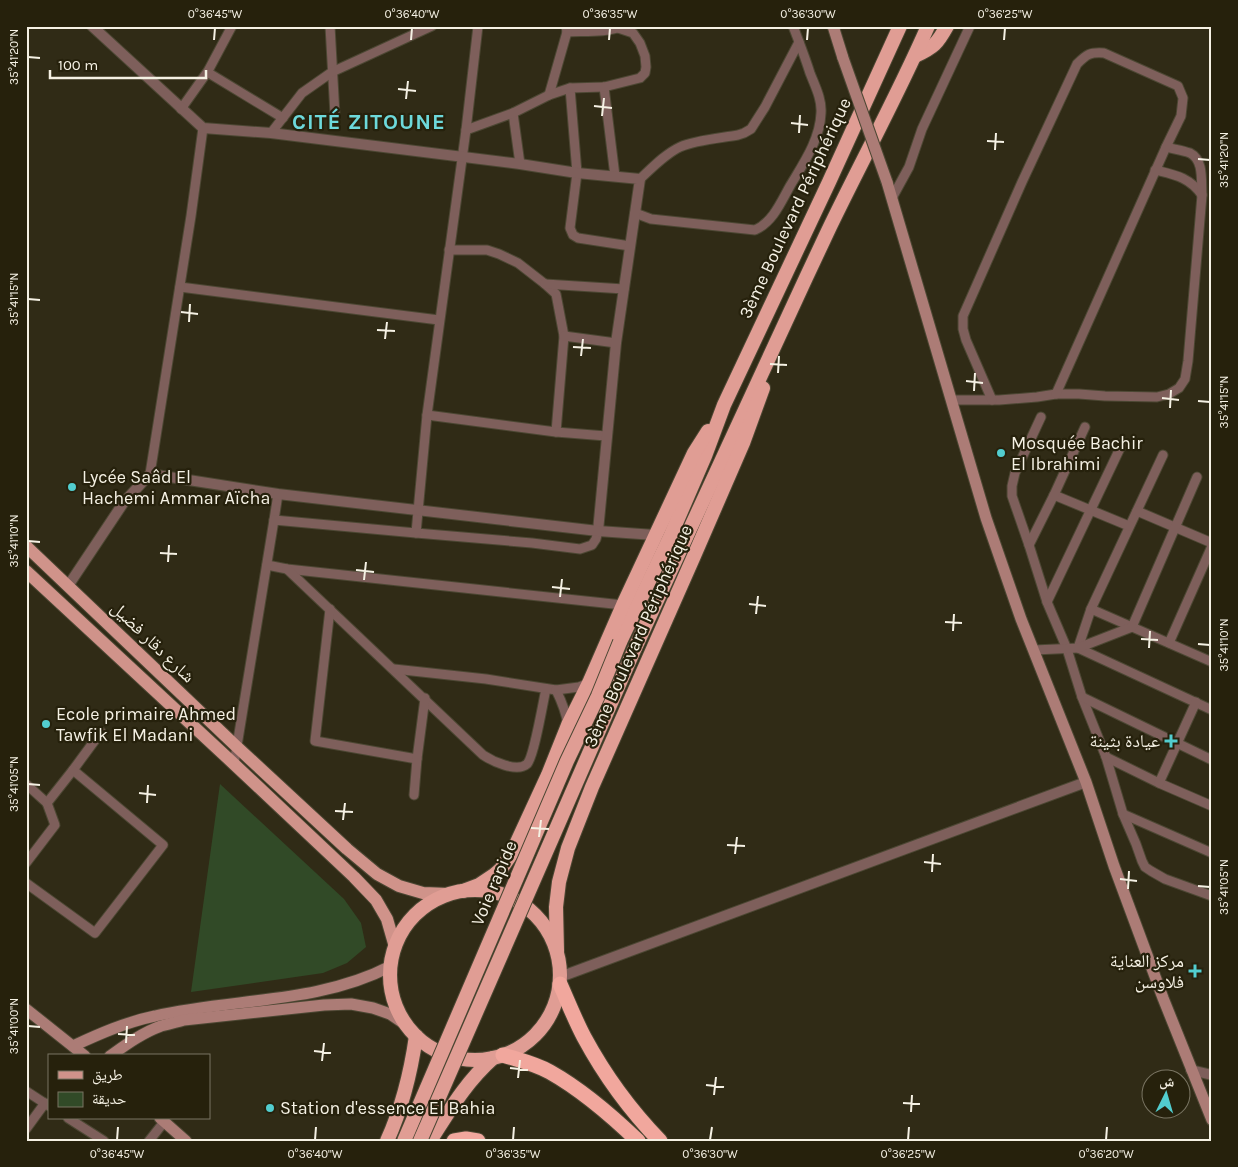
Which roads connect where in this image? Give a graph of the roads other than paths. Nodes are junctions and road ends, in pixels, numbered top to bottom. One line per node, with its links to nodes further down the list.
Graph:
1 (92, 26): 21 (street)
2 (232, 26): 21 (street)
3 (330, 26): 16 (street)
4 (432, 26): 16 (street)
5 (478, 26): 26 (street)
6 (792, 26): 14 (street)
7 (833, 26): 36 (main road, bridge)
8 (900, 26): 50 (highway, 3ème Boulevard Périphérique)
9 (928, 26): 15 (highway, 3ème Boulevard Périphérique)
10 (947, 26): 15 (highway)
11 (970, 26): 36 (street)
12 (620, 27): 13 (street); 18 (street)
13 (566, 29): 20 (street)
14 (799, 42): 34 (street); 37 (street)
15 (915, 56): 45 (highway, 3ème Boulevard Périphérique)
16 (332, 72): 23 (street); 24 (street)
17 (212, 75): 24 (street)
18 (604, 87): 19 (street); 33 (street)
19 (570, 88): 20 (street); 32 (street)
20 (549, 95): 22 (street)
21 (181, 109): 25 (street)
22 (513, 113): 26 (street); 30 (street)
23 (335, 115)
24 (283, 118): 27 (street)
25 (203, 128): 27 (street); 41 (street)
26 (466, 130): 29 (street)
27 (271, 133): 29 (street)
28 (1166, 147): 31 (street); 35 (street); 49 (street)
29 (462, 157): 30 (street); 39 (street)
30 (520, 164): 32 (street)
31 (1155, 170): 35 (street); 47 (street)
32 (577, 173): 33 (street); 38 (street)
33 (615, 176): 34 (street)
34 (640, 179): 37 (street)
35 (1202, 195): 47 (street)
36 (892, 198): 48 (main road)
37 (635, 213): 38 (street)
38 (630, 246): 42 (street)
39 (449, 250): 40 (street); 43 (street)
40 (545, 284): 42 (street); 44 (street)
41 (180, 287): 43 (street); 58 (street)
42 (624, 289): 46 (street)
43 (439, 320): 51 (street)
44 (564, 336): 46 (street); 54 (street)
45 (776, 340): 85 (highway, 3ème Boulevard Périphérique); 121 (highway, 3ème Boulevard Périphérique)
46 (616, 343): 55 (street)
47 (1056, 394): 49 (street)
48 (952, 400): 49 (street); 88 (main road)
49 (992, 400)
50 (724, 405): 70 (highway, 3ème Boulevard Périphérique); 83 (highway, 3ème Boulevard Périphérique)
51 (427, 414): 54 (street); 62 (street)
52 (1041, 417): 72 (street)
53 (1085, 427): 61 (street)
54 (556, 432): 55 (street)
55 (606, 436): 68 (street)
56 (1123, 442): 63 (street)
57 (1163, 455): 64 (street)
58 (150, 474): 60 (street); 77 (street)
59 (1197, 477): 67 (street)
60 (278, 494): 62 (street); 65 (street)
61 (1054, 495): 63 (street); 72 (street)
62 (418, 510): 68 (street); 69 (street)
63 (1091, 511): 66 (street); 78 (street)
64 (1137, 511): 66 (street); 67 (street)
65 (274, 520): 69 (street); 74 (street)
66 (1130, 526): 81 (street)
67 (1175, 527): 71 (street); 82 (street)
68 (598, 531): 69 (street); 70 (street)
69 (416, 534)
70 (655, 535): 79 (highway, 3ème Boulevard Périphérique)
71 (1212, 544): 84 (street)
72 (1029, 545): 78 (street)
73 (28, 550): 77 (main road, شارع دقار فضيل)
74 (267, 565): 75 (street); 101 (street)
75 (287, 568): 79 (street); 80 (street)
76 (26, 571): 105 (main road, شارع دقار فضيل)
77 (68, 586): 101 (main road, شارع دقار فضيل)
78 (1047, 602): 87 (street)
79 (623, 605): 91 (highway, 3ème Boulevard Périphérique)
80 (330, 609): 90 (street); 103 (street)
81 (1091, 609): 82 (street); 86 (street)
82 (1132, 627): 84 (street); 86 (street)
83 (620, 642): 143 (highway, Voie rapide, bridge)
84 (1169, 643): 89 (street)
85 (635, 648): 144 (highway, Voie rapide, bridge)
86 (1078, 648): 87 (street); 96 (street)
87 (1067, 649): 88 (street); 94 (street)
88 (1034, 650): 107 (main road)
89 (1211, 660)
90 (394, 669): 92 (street); 95 (street)
91 (589, 683): 93 (street); 98 (highway, 3ème Boulevard Périphérique)
92 (546, 689): 93 (street); 95 (street)
93 (556, 690): 98 (street)
94 (1082, 697): 100 (street); 102 (street)
95 (425, 698): 103 (street)
96 (1196, 702): 97 (street); 100 (street)
97 (1211, 708)
98 (568, 725): 117 (highway, 3ème Boulevard Périphérique)
99 (101, 732): 106 (street)
100 (1178, 743): 104 (street); 108 (street)
101 (237, 747): 105 (street); 118 (main road, شارع دقار فضيل)
102 (1106, 758): 108 (street); 113 (street)
103 (416, 759): 110 (street)
104 (1212, 760)
105 (234, 764): 120 (main road, شارع دقار فضيل)
106 (73, 770): 111 (street); 116 (street)
107 (1086, 782): 123 (street); 131 (main road)
108 (1159, 783): 112 (street)
109 (26, 784): 111 (street)
110 (414, 795)
111 (48, 803): 115 (street)
112 (1212, 806)
113 (1123, 814): 114 (street); 119 (street)
114 (1212, 854)
115 (26, 863)
116 (26, 883)
117 (463, 891): 118 (highway); 121 (highway)
118 (449, 894): 120 (highway)
119 (1212, 896)
120 (395, 947): 122 (highway)
121 (557, 951): 123 (highway)
122 (391, 966): 124 (main road); 126 (highway)
123 (560, 981): 130 (highway); 149 (highway)
124 (242, 1008): 126 (main road); 127 (main road); 129 (main road)
125 (26, 1010): 127 (main road)
126 (411, 1030): 130 (highway); 142 (highway)
127 (73, 1046): 128 (main road)
128 (83, 1054)
129 (113, 1054)
130 (498, 1057): 145 (highway); 148 (highway)
131 (1192, 1070): 132 (street); 137 (main road)
132 (1212, 1075)
133 (26, 1091): 134 (street)
134 (47, 1105): 138 (street)
135 (71, 1120): 139 (street)
136 (162, 1120): 140 (street); 141 (main road)
137 (1212, 1120)
138 (26, 1130)
139 (104, 1141)
140 (149, 1141)
141 (186, 1141)
142 (387, 1141)
143 (404, 1141)
144 (420, 1141)
145 (430, 1141)
146 (454, 1141): 147 (highway)
147 (478, 1141)
148 (638, 1141)
149 (660, 1141)

